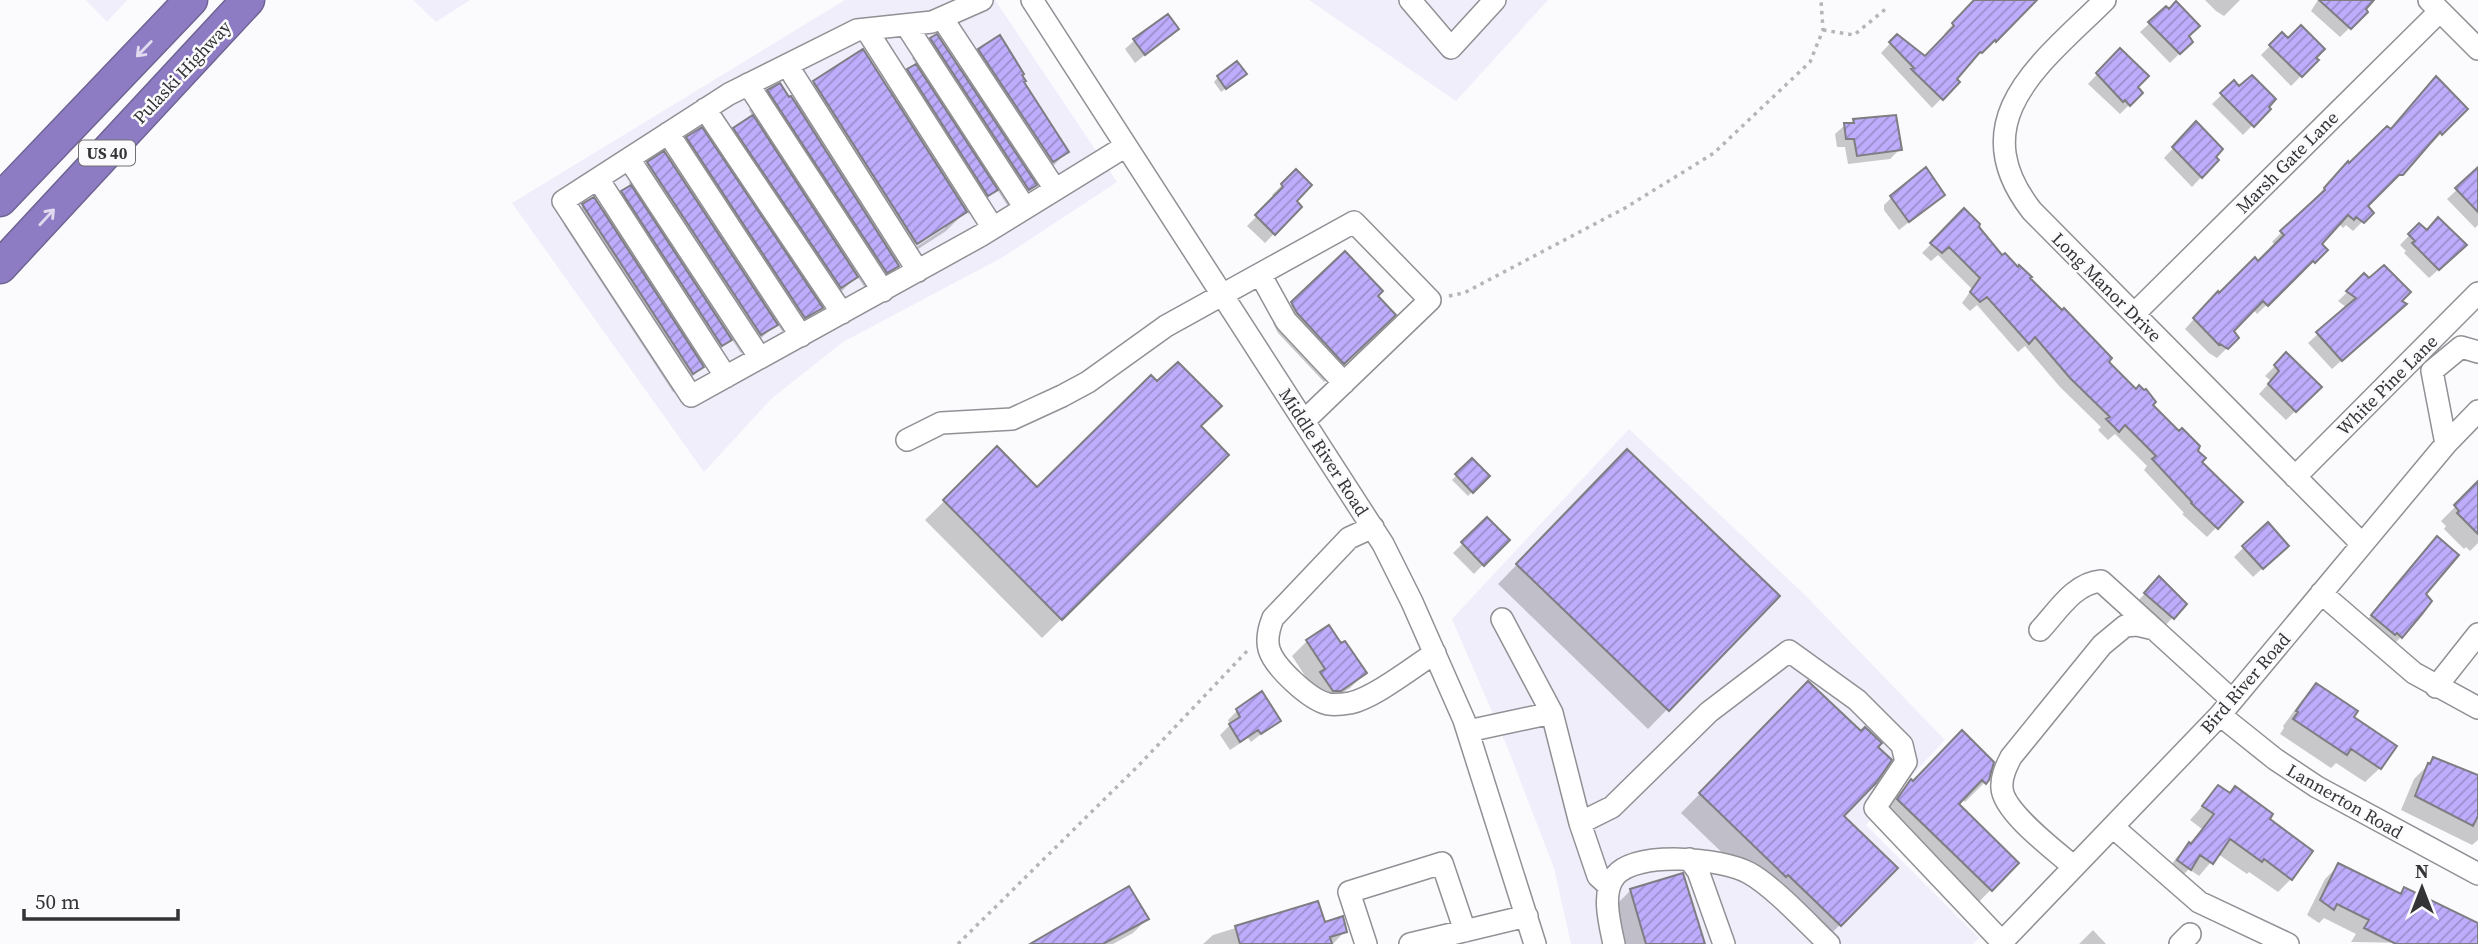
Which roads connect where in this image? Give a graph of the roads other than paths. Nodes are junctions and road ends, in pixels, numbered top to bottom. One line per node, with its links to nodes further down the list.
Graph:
1 (191, 0): 21 (highway, US 40, one-way to 21)
2 (248, 0): 24 (highway, Pulaski Highway / US 40, one-way to 2)
3 (982, 0): 9 (street)
4 (1032, 0): 17 (street, Middle River Road)
5 (1410, 0): 6 (street)
6 (1495, 0)
7 (2105, 0): 31 (street, Long Manor Drive)
8 (2435, 5): 12 (street); 31 (street, Marsh Gate Lane)
9 (942, 18): 10 (street); 20 (street)
10 (906, 25): 11 (street); 22 (street)
11 (866, 29): 13 (street); 23 (street)
12 (2478, 49)
13 (786, 65): 14 (street); 25 (street)
14 (748, 84): 15 (street); 27 (street)
15 (705, 109): 16 (street); 30 (street)
16 (668, 134): 18 (street); 32 (street)
17 (1126, 146): 20 (street); 29 (street, Middle River Road)
18 (629, 159): 19 (street); 34 (street)
19 (598, 179): 35 (street); 35 (street)
20 (1055, 190): 22 (street)
21 (0, 201)
22 (1025, 208): 23 (street)
23 (993, 228): 25 (street)
24 (0, 267)
25 (918, 271): 27 (street)
26 (1260, 274): 29 (street); 36 (street); 36 (street)
27 (883, 291): 30 (street)
28 (2478, 293): 41 (street, White Pine Lane)
29 (1223, 295): 38 (street, Middle River Road); 39 (street)
30 (842, 313): 32 (street)
31 (2134, 314): 41 (street, Long Manor Drive)
32 (801, 336): 34 (street)
33 (2478, 352): 40 (street)
34 (760, 358): 35 (street)
35 (726, 377)
36 (1343, 383): 38 (street)
37 (2478, 411): 40 (street, Bird River Road)
38 (1304, 421): 42 (street, Middle River Road)
39 (907, 440)
40 (2446, 444): 43 (street, Bird River Road)
41 (2295, 477): 43 (street, Long Manor Drive)
42 (1373, 527): 49 (street, Middle River Road); 49 (street)
43 (2362, 544): 44 (street, Bird River Road)
44 (2321, 593): 50 (street); 51 (street, Bird River Road)
45 (1502, 619): 53 (street)
46 (2154, 629): 47 (street, Lannerton Road); 51 (street, Lannerton Road); 58 (street)
47 (2040, 630)
48 (2478, 634): 50 (street)
49 (1435, 653): 54 (street, Middle River Road)
50 (2437, 687): 52 (street)
51 (2226, 708): 56 (street, Bird River Road); 59 (street, Lannerton Road)
52 (2478, 708)
53 (1552, 713): 54 (street); 55 (street)
54 (1468, 731): 61 (street, Middle River Road)
55 (1580, 823): 60 (street); 63 (street)
56 (2113, 827): 58 (street, Bird River Road); 70 (street)
57 (1689, 859): 60 (street); 68 (street); 69 (street)
58 (2074, 867): 63 (street, Bird River Road)
59 (2478, 874)
60 (1609, 886): 67 (street)
61 (1527, 916): 62 (street); 66 (street, Middle River Road)
62 (1465, 931): 64 (street); 65 (street)
63 (2001, 943)
64 (1366, 944)
65 (1410, 944)
66 (1535, 944)
67 (1614, 944)
68 (1724, 944)
69 (1829, 944)
70 (2288, 944)

